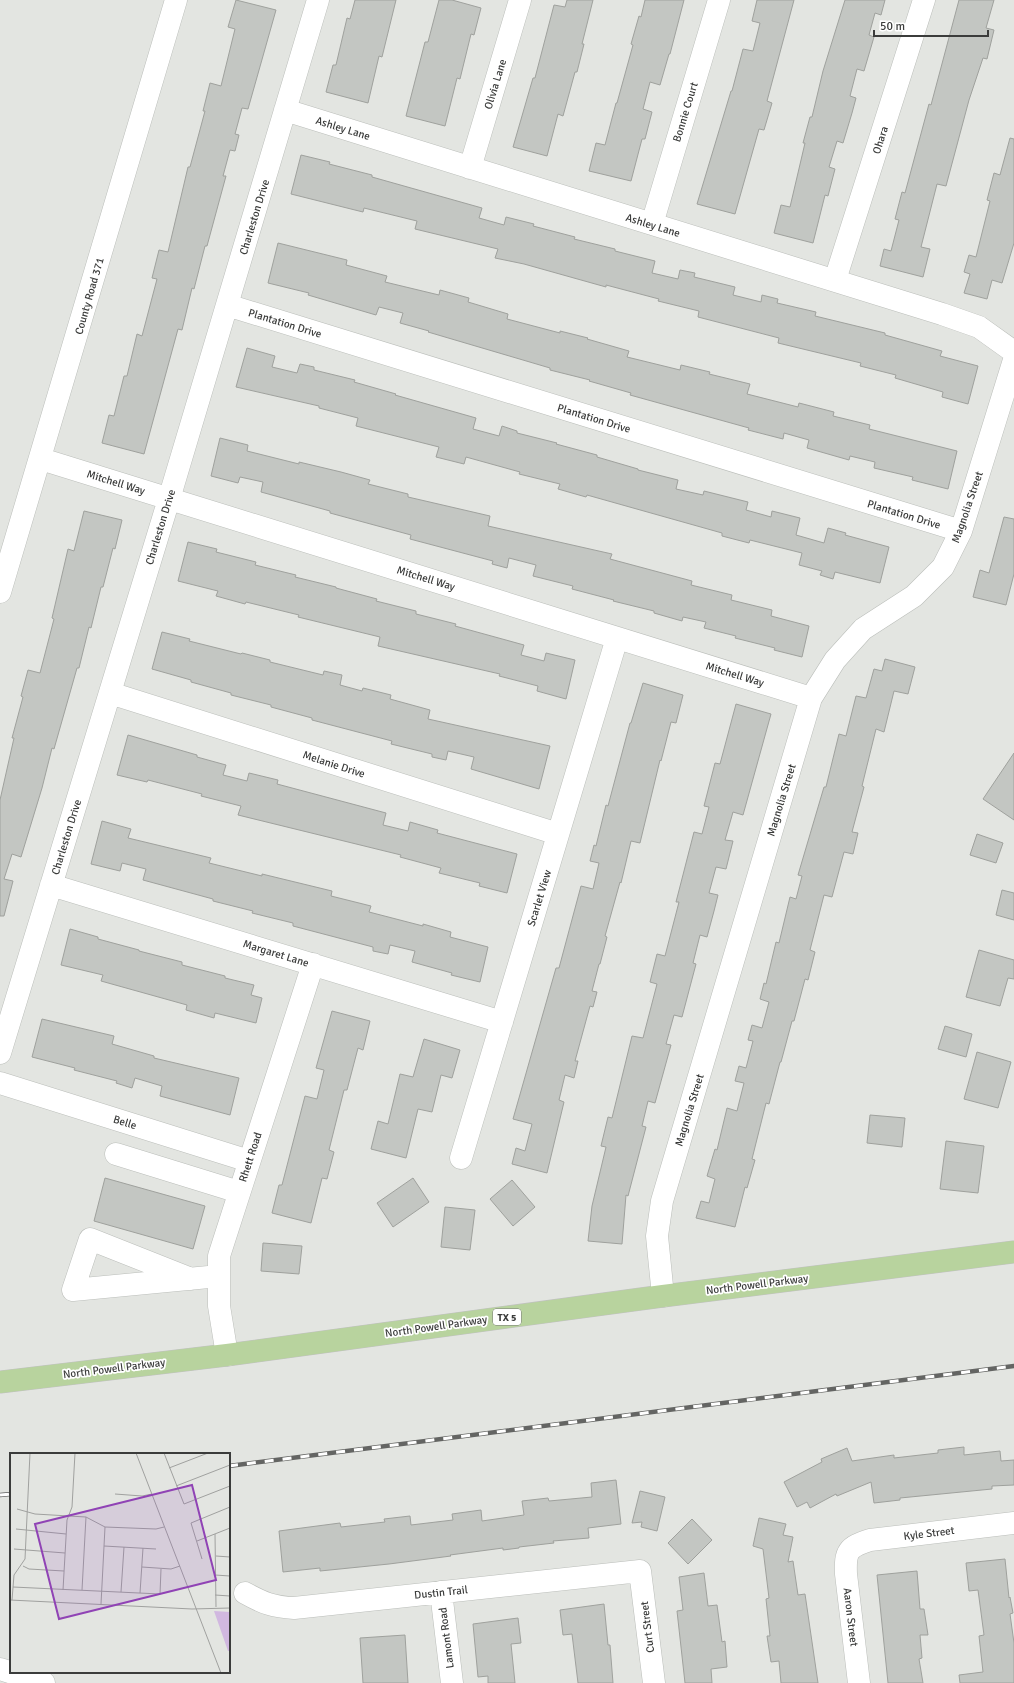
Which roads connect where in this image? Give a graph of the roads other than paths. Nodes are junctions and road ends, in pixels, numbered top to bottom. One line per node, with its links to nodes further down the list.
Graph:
1 (176, 0): 13 (street, County Road 371)
2 (318, 0): 6 (street, Charleston Drive)
3 (520, 0): 7 (street, Olivia Lane)
4 (719, 0): 8 (street, Bonnie Court)
5 (924, 0): 9 (street, Ohara)
6 (285, 110): 7 (street, Ashley Lane); 10 (street, Charleston Drive)
7 (470, 168): 8 (street, Ashley Lane)
8 (652, 224): 9 (street, Ashley Lane)
9 (835, 280): 11 (street, Ashley Lane)
10 (227, 305): 14 (street, Charleston Drive); 15 (street, Plantation Drive)
11 (1014, 352)
12 (1014, 360): 15 (street, Magnolia Street)
13 (41, 459): 14 (street, Mitchell Way); 16 (street, County Road 371)
14 (169, 499): 17 (street, Mitchell Way); 18 (street, Charleston Drive)
15 (961, 531): 19 (street, Magnolia Street)
16 (0, 592)
17 (617, 638): 19 (street, Mitchell Way); 20 (street, Scarlet View)
18 (110, 693): 20 (street, Melanie Drive); 21 (street, Charleston Drive)
19 (811, 698): 33 (street, Magnolia Street)
20 (558, 834): 23 (street, Scarlet View)
21 (51, 885): 22 (street, Margaret Lane); 24 (street, Charleston Drive)
22 (313, 964): 23 (street, Margaret Lane); 28 (street, Rhett Road)
23 (502, 1022): 27 (street, Scarlet View)
24 (0, 1053)
25 (0, 1083): 28 (street, Belle)
26 (116, 1154): 29 (street)
27 (461, 1158)
28 (249, 1161): 29 (street, Rhett Road)
29 (239, 1192): 31 (street, Rhett Road)
30 (1014, 1252): 33 (main road, North Powell Parkway / TX 5)
31 (219, 1276): 32 (street); 34 (street, Rhett Road)
32 (191, 1279): 32 (street)
33 (663, 1296): 34 (main road, North Powell Parkway / TX 5)
34 (227, 1355): 35 (main road, North Powell Parkway / TX 5)
35 (0, 1382)
36 (1014, 1523): 37 (street, Kyle Street)
37 (848, 1551): 47 (street, Aaron Street)
38 (640, 1571): 39 (street, Dustin Trail); 46 (street, Curt Street)
39 (441, 1592): 40 (street, Dustin Trail); 45 (street, Lamont Road)
40 (245, 1593)
41 (0, 1669): 42 (street)
42 (10, 1672)
43 (13, 1673): 44 (street)
44 (44, 1683)
45 (452, 1683)
46 (654, 1683)
47 (859, 1683)

